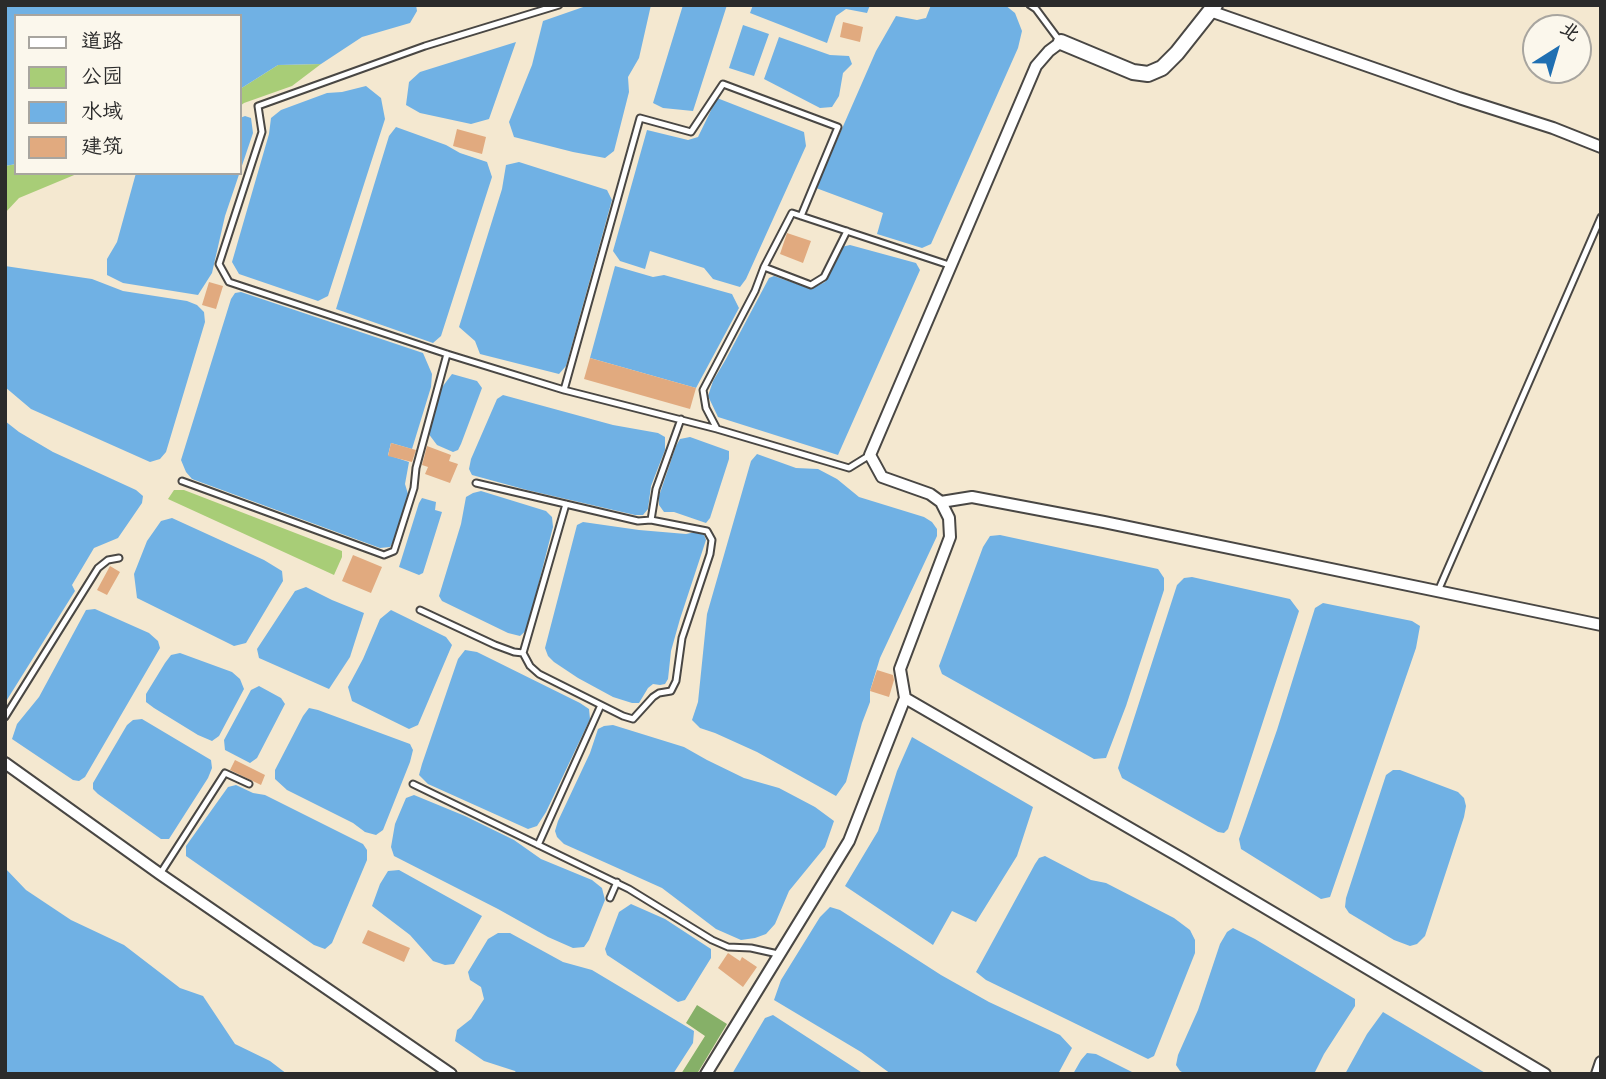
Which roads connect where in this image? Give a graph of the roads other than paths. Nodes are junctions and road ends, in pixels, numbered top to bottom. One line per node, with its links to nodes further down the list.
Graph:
1 (559, 5): 11 (lane)
2 (1030, 5): 4 (lane)
3 (1213, 8): 4 (street); 5 (street)
4 (1061, 42): 9 (street)
5 (1601, 147)
6 (800, 216): 8 (lane); 10 (lane); 12 (lane)
7 (1601, 216): 22 (lane)
8 (847, 231): 9 (lane); 10 (lane)
9 (952, 266): 15 (street)
10 (764, 267): 14 (lane)
11 (447, 354): 12 (lane); 16 (lane)
12 (564, 390): 13 (lane)
13 (681, 419): 14 (lane); 20 (lane)
14 (717, 429): 15 (lane)
15 (870, 455): 18 (street)
16 (182, 481)
17 (476, 483): 19 (lane)
18 (942, 502): 22 (street); 26 (street)
19 (566, 504): 20 (lane); 25 (lane)
20 (651, 520): 27 (lane)
21 (119, 558): 28 (lane)
22 (1438, 591): 24 (street)
23 (420, 610): 25 (lane)
24 (1601, 625)
25 (523, 653): 27 (lane)
26 (905, 698): 36 (street); 40 (street)
27 (601, 705): 32 (lane)
28 (5, 717)
29 (5, 762): 33 (street)
30 (249, 784): 33 (lane)
31 (412, 784): 32 (lane)
32 (538, 845): 34 (lane)
33 (160, 874): 38 (street)
34 (617, 882): 35 (lane); 36 (lane)
35 (610, 898)
36 (779, 954): 39 (street)
37 (1601, 1062): 41 (street)
38 (451, 1074)
39 (706, 1074)
40 (1545, 1074)
41 (1597, 1074)

